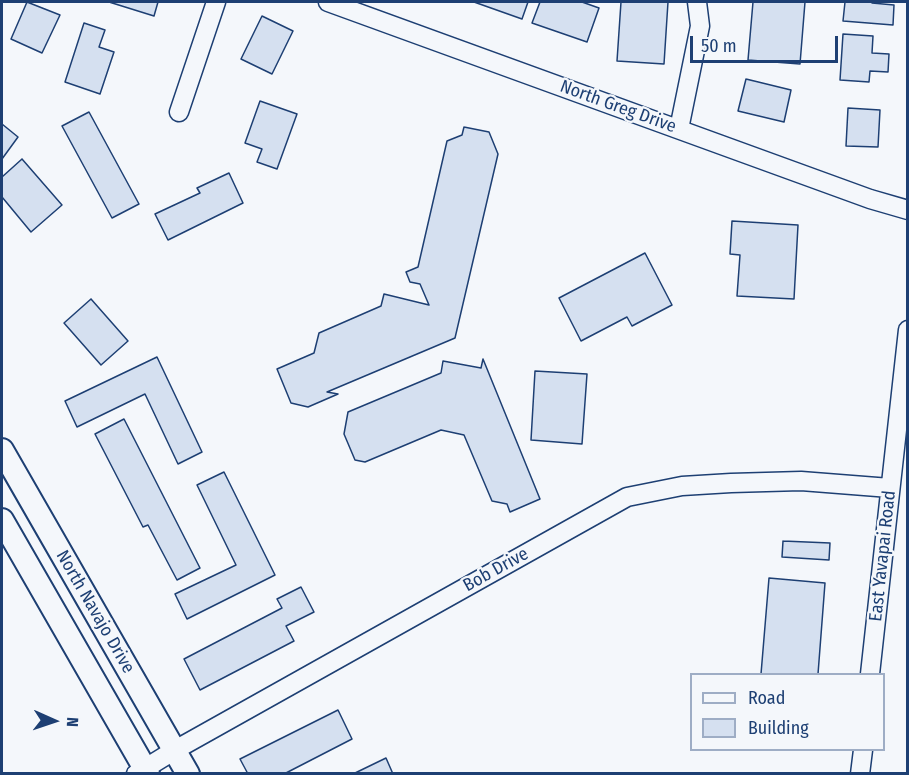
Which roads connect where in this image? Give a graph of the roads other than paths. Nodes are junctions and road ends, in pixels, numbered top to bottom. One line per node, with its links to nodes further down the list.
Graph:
1 (216, 2): 4 (street)
2 (328, 2): 5 (street, North Greg Drive)
3 (697, 2): 5 (street)
4 (179, 112)
5 (679, 129): 6 (street, North Greg Drive)
6 (908, 210)
7 (908, 330): 9 (street, East Yavapai Road)
8 (2, 450): 12 (street, North Navajo Drive)
9 (890, 488): 11 (street, East Yavapai Road); 12 (street, Bob Drive)
10 (2, 520): 14 (street, North Navajo Drive)
11 (870, 673)
12 (175, 750): 14 (street, Bob Drive); 15 (street, North Navajo Drive)
13 (862, 751): 16 (street)
14 (143, 772)
15 (188, 774)
16 (860, 774)

